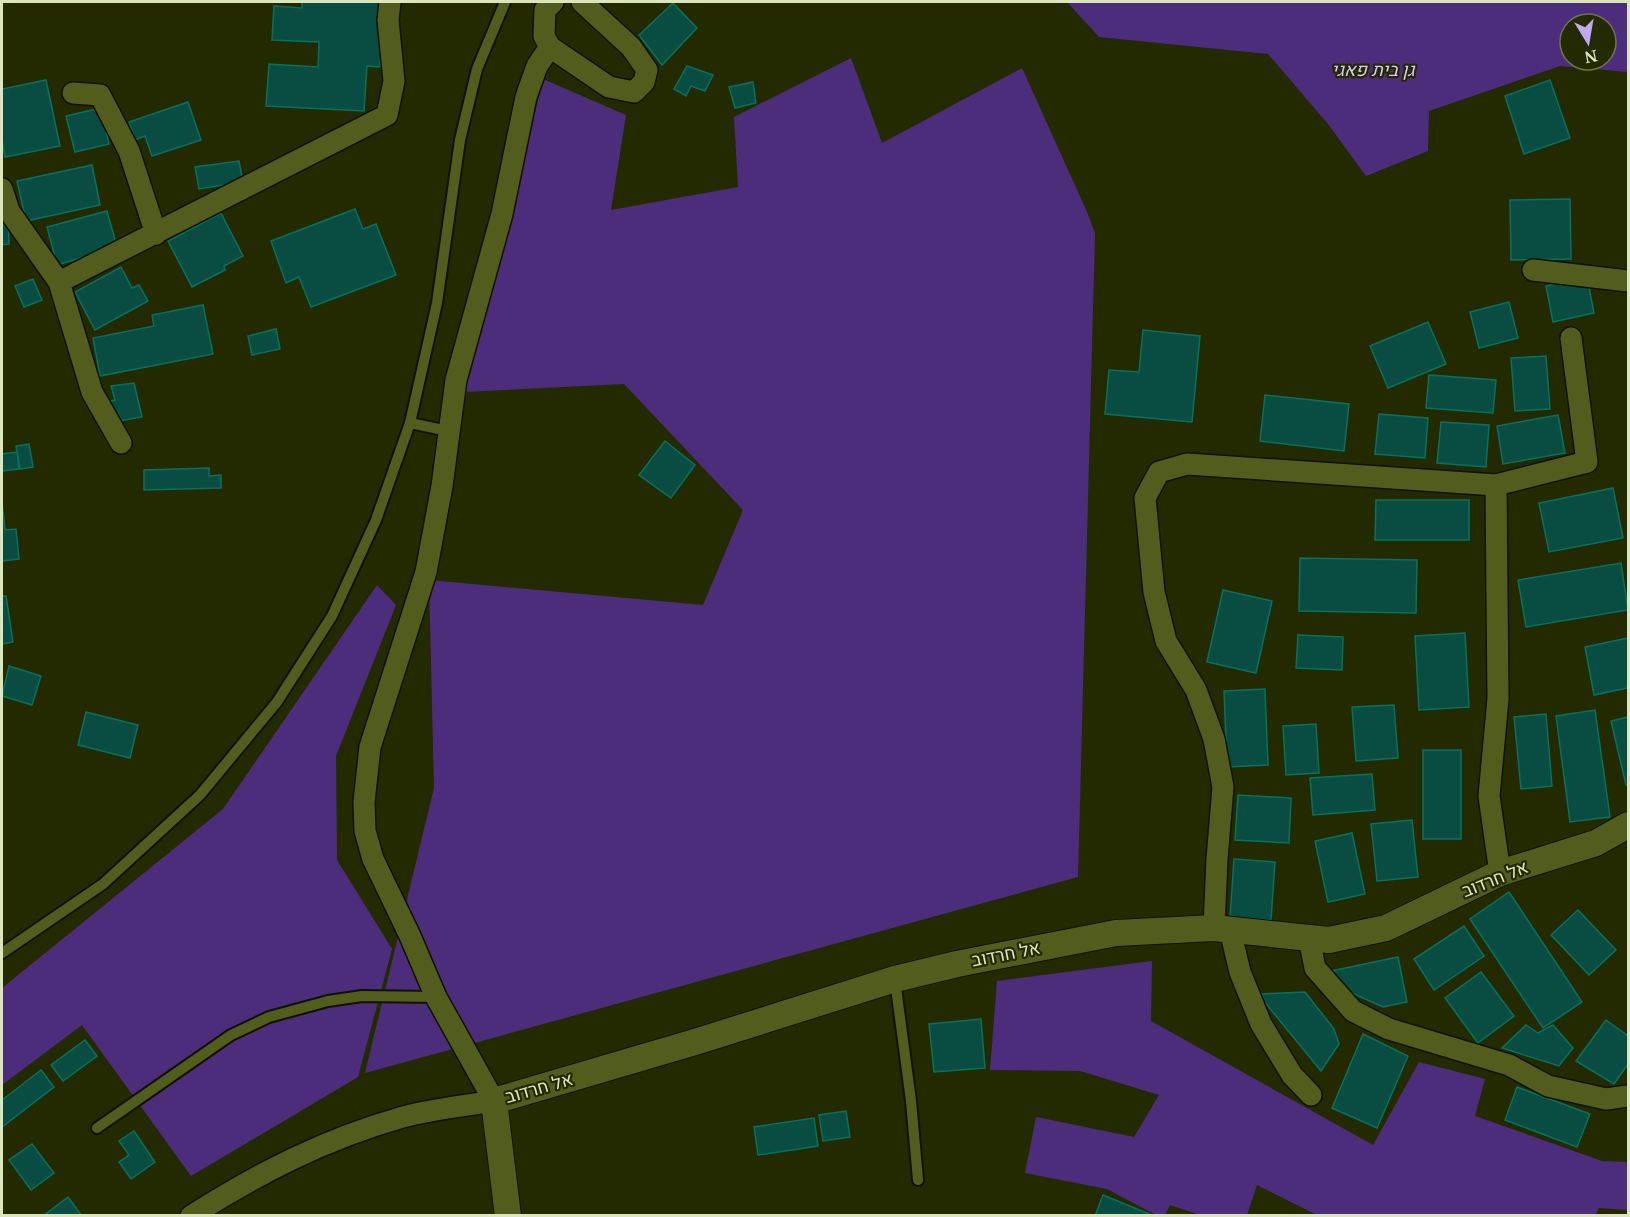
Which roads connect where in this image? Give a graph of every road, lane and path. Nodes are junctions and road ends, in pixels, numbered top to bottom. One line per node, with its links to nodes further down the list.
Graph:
1 (390, 2): 8 (street)
2 (505, 2): 13 (lane)
3 (553, 2): 5 (street)
4 (582, 2): 5 (street)
5 (550, 47): 14 (street)
6 (73, 93): 8 (street)
7 (2, 189): 11 (street)
8 (156, 234): 11 (street)
9 (1533, 270): 10 (street)
10 (1629, 281)
11 (59, 282): 15 (street)
12 (1571, 338): 16 (street)
13 (410, 423): 14 (lane); 21 (lane)
14 (448, 431): 23 (street)
15 (122, 443)
16 (1496, 484): 18 (street); 19 (street)
17 (1629, 825): 18 (street, אל חרדוב)
18 (1500, 873): 20 (street, אל חרדוב)
19 (1222, 929): 20 (street, אל חרדוב); 22 (street, אל חרדוב); 24 (street)
20 (1309, 938): 25 (street)
21 (2, 953)
22 (895, 979): 26 (street, אל חרדוב); 28 (lane)
23 (436, 997): 26 (street); 27 (lane)
24 (1311, 1095)
25 (1629, 1096)
26 (494, 1101): 29 (street); 30 (street, אל חרדוב)
27 (97, 1128)
28 (918, 1180)
29 (191, 1215)
30 (508, 1215)

